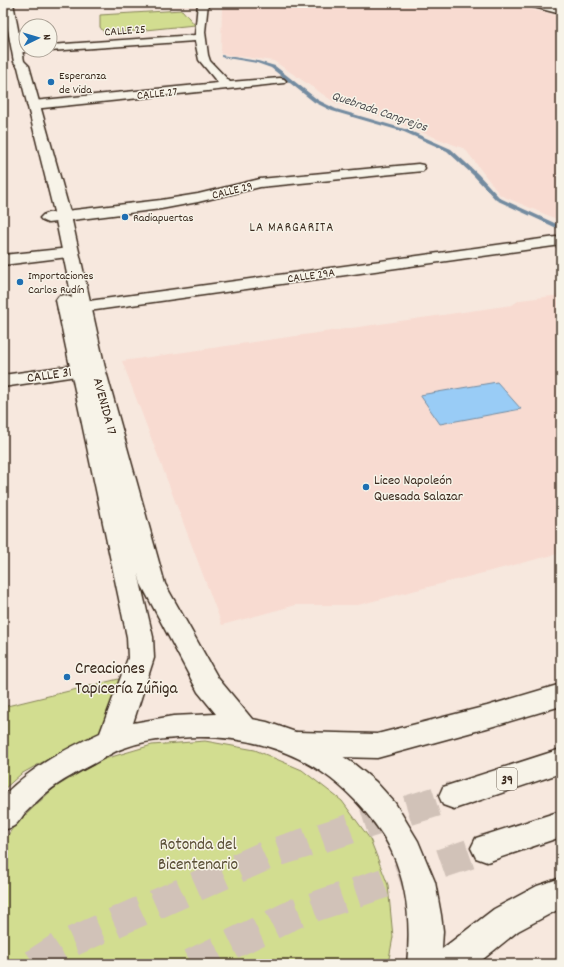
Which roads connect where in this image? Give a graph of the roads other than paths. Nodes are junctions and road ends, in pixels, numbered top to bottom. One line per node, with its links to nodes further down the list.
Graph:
1 (8, 3): 5 (main road, AVENIDA 17)
2 (203, 3): 8 (main road)
3 (529, 3): 4 (main road)
4 (561, 11)
5 (7, 20): 7 (main road, AVENIDA 17)
6 (3, 33): 7 (main road)
7 (15, 38): 9 (main road, AVENIDA 17)
8 (201, 38): 10 (main road, CALLE 25); 14 (main road)
9 (18, 43)
10 (58, 47)
11 (21, 58): 12 (main road, AVENIDA 17)
12 (20, 62): 15 (main road, AVENIDA 17); 17 (main road, AVENIDA 17)
13 (280, 81): 14 (main road, CALLE 27)
14 (227, 86): 15 (main road, CALLE 27)
15 (33, 105): 18 (main road, AVENIDA 17)
16 (418, 168): 18 (main road, CALLE 29)
17 (38, 175)
18 (56, 241): 20 (main road); 21 (main road, AVENIDA 17); 21 (main road, AVENIDA 17)
19 (556, 242): 21 (main road, CALLE 29A)
20 (3, 260)
21 (74, 307): 22 (main road, AVENIDA 17)
22 (88, 369): 23 (main road, CALLE 31); 25 (main road, AVENIDA 17); 26 (main road, AVENIDA 17)
23 (3, 381)
24 (561, 695): 27 (main road)
25 (244, 729): 26 (main road); 27 (main road)
26 (112, 740): 30 (main road)
27 (297, 744): 34 (main road)
28 (561, 761): 29 (main road, 39)
29 (454, 796)
30 (3, 817)
31 (561, 824): 32 (main road)
32 (487, 848)
33 (561, 893): 35 (main road)
34 (424, 964)
35 (450, 964)

